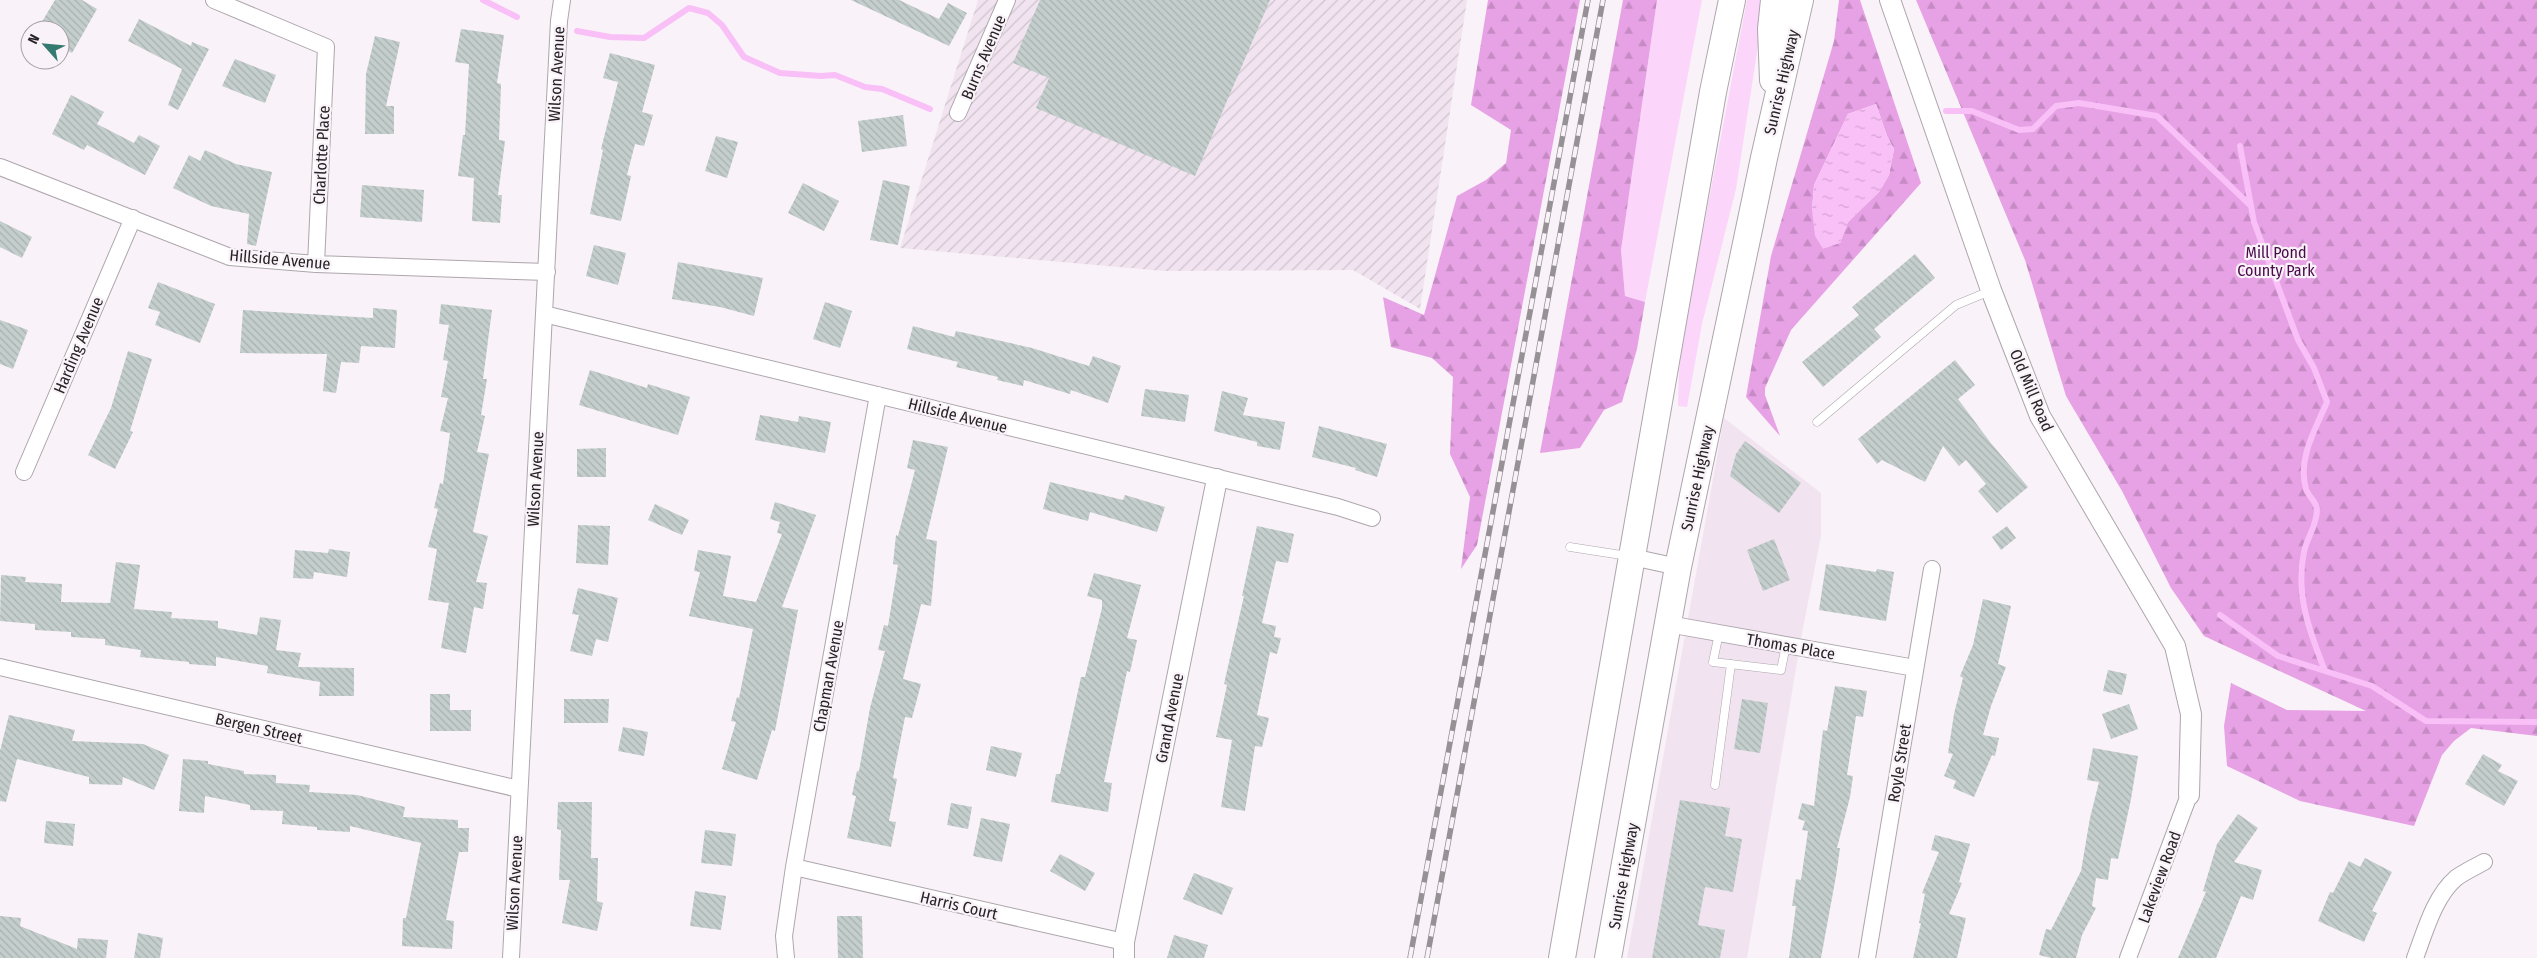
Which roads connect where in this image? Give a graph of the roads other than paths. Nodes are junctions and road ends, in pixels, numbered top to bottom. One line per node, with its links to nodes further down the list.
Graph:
1 (214, 0): 12 (street, Charlotte Place)
2 (562, 0): 13 (street, Wilson Avenue)
3 (1007, 0): 8 (street, Burns Avenue)
4 (1732, 0): 22 (highway)
5 (1774, 0): 9 (highway)
6 (1800, 0): 9 (highway, Sunrise Highway)
7 (1890, 0): 14 (street, Old Mill Road)
8 (958, 113)
9 (1774, 116): 23 (highway, Sunrise Highway)
10 (0, 167): 11 (street, Hillside Avenue)
11 (133, 218): 12 (street, Hillside Avenue); 18 (street, Harding Avenue)
12 (316, 264): 13 (street, Hillside Avenue)
13 (547, 272): 15 (street, Wilson Avenue)
14 (1991, 290): 17 (lane); 33 (street, Old Mill Road)
15 (544, 314): 16 (street, Hillside Avenue); 32 (street, Wilson Avenue)
16 (878, 396): 19 (street, Hillside Avenue); 35 (street, Chapman Avenue)
17 (1817, 422)
18 (24, 472)
19 (1217, 479): 20 (street, Hillside Avenue); 36 (street, Grand Avenue)
20 (1372, 518)
21 (1570, 546): 22 (lane)
22 (1632, 557): 23 (street); 39 (highway)
23 (1678, 566): 25 (highway, Sunrise Highway)
24 (1932, 569): 30 (street, Royle Street)
25 (1668, 624): 26 (street, Thomas Place); 40 (highway, Sunrise Highway)
26 (1719, 633): 27 (street, Thomas Place); 28 (lane)
27 (1786, 645): 28 (lane); 30 (street, Thomas Place)
28 (1731, 664): 31 (lane)
29 (0, 667): 32 (street, Bergen Street)
30 (1915, 668): 41 (street, Royle Street)
31 (1715, 785)
32 (519, 788): 37 (street, Wilson Avenue)
33 (2189, 795): 42 (street, Lakeview Road)
34 (2484, 862): 43 (street)
35 (794, 867): 36 (street, Harris Court); 38 (street, Chapman Avenue)
36 (1124, 950)
37 (510, 958)
38 (786, 958)
39 (1562, 958)
40 (1608, 958)
41 (1867, 958)
42 (2128, 958)
43 (2415, 958)

